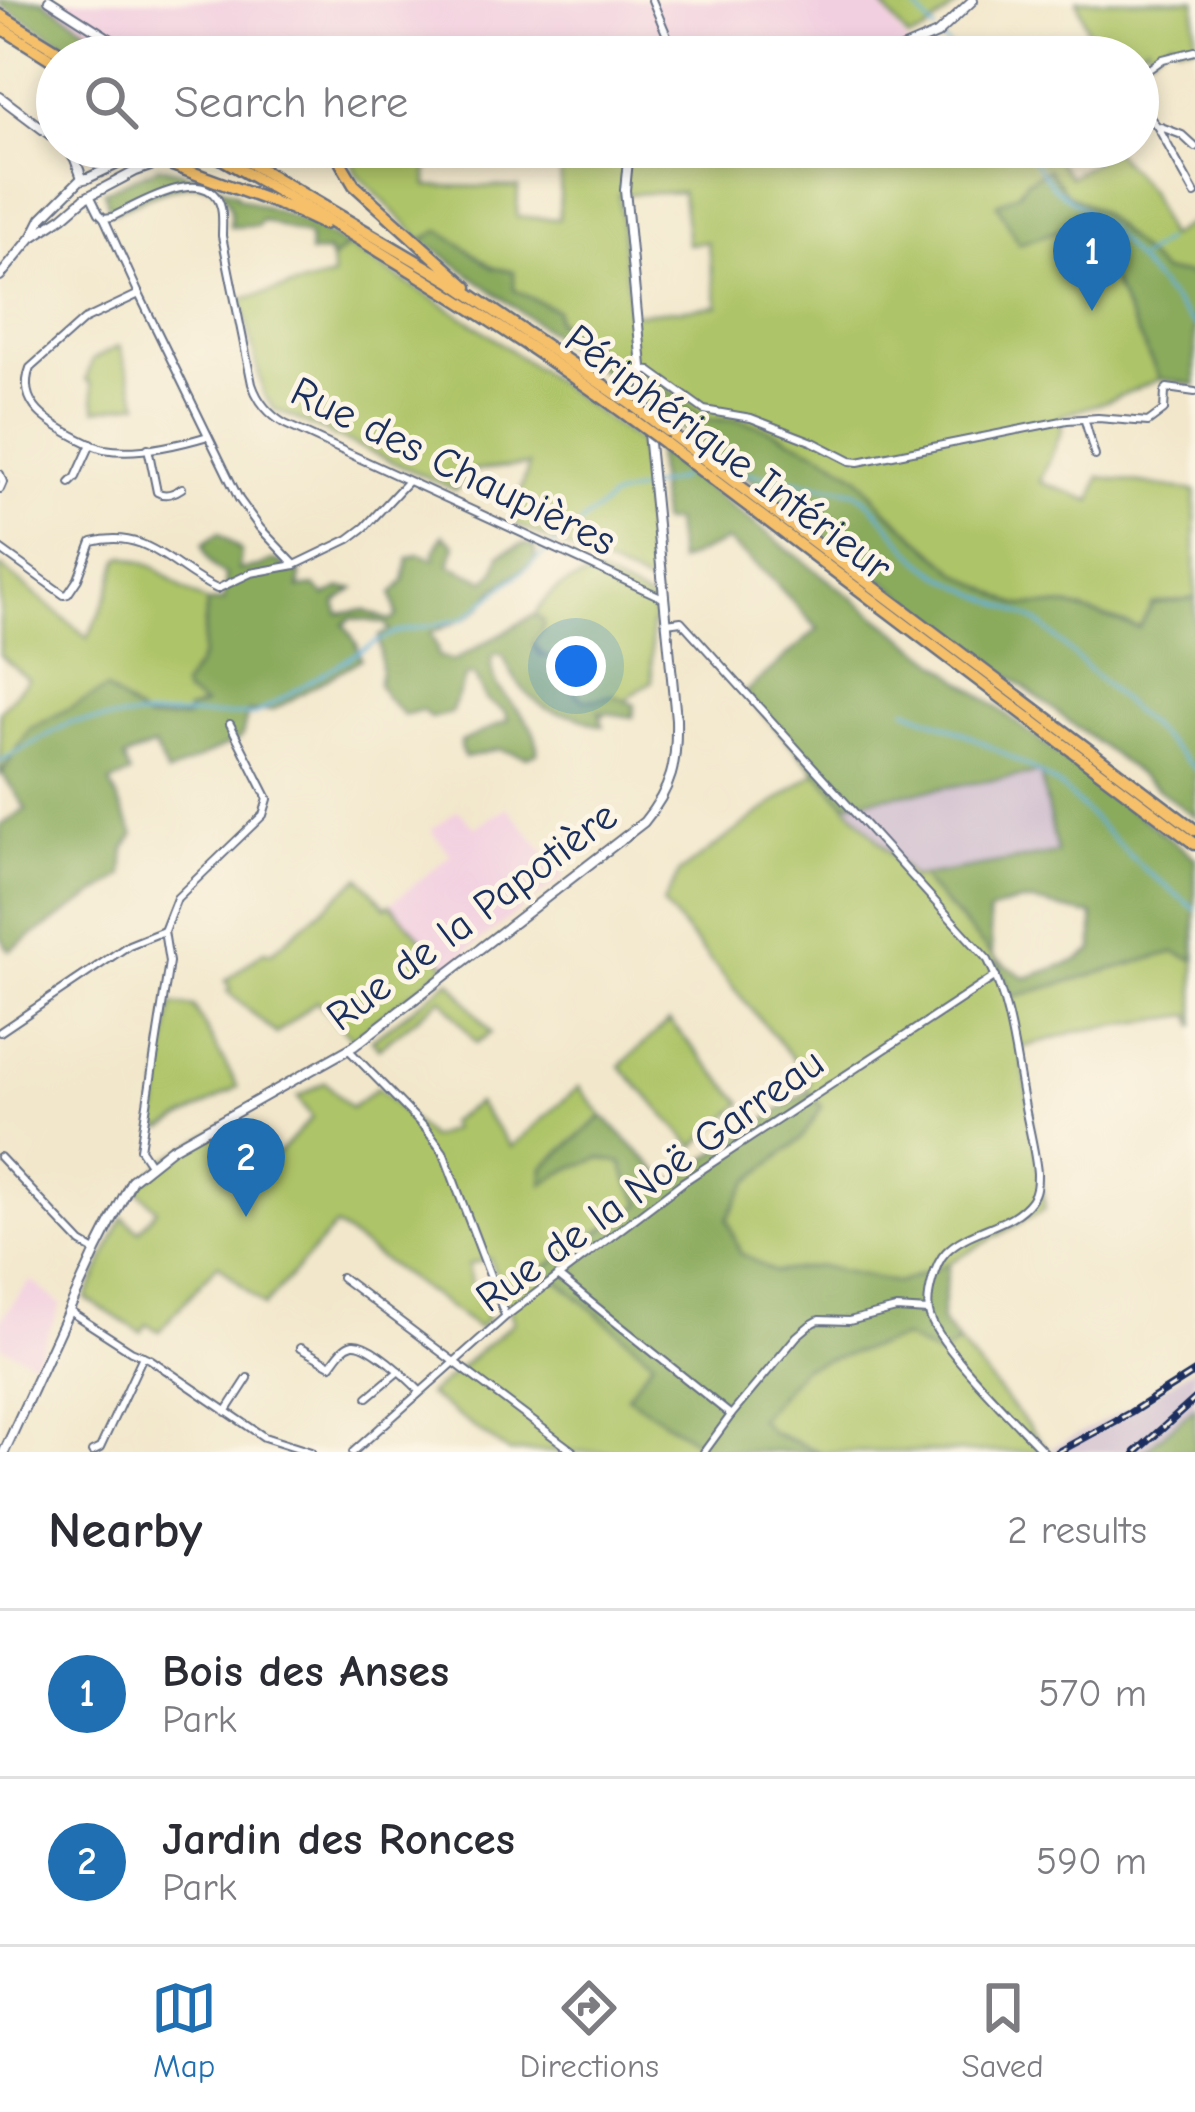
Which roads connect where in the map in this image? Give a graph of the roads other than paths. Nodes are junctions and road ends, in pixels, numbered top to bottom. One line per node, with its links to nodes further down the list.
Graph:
1 (49, 0): 6 (street)
2 (652, 0): 7 (street)
3 (973, 0): 8 (street)
4 (0, 15): 9 (highway)
5 (0, 27): 10 (highway)
6 (105, 36)
7 (667, 36)
8 (932, 36)
9 (36, 37)
10 (36, 50)
11 (1195, 51): 12 (street)
12 (1159, 61)
13 (0, 97): 14 (street)
14 (36, 124)
15 (1159, 127): 17 (street)
16 (1159, 130): 27 (street)
17 (1195, 147)
18 (78, 168): 26 (street)
19 (110, 168): 26 (street)
20 (147, 168): 28 (street)
21 (181, 168): 30 (highway)
22 (240, 168): 30 (highway, Périphérique Intérieur)
23 (259, 168): 34 (highway)
24 (344, 168): 34 (highway)
25 (627, 168): 35 (street, Rue de la Papotière)
26 (82, 181): 28 (street); 28 (street); 31 (street)
27 (1195, 194)
28 (90, 195): 29 (street); 31 (street)
29 (104, 218): 33 (street); 45 (street, Rue des Chaupières)
30 (340, 226): 37 (highway, Périphérique Intérieur)
31 (33, 236): 32 (street)
32 (0, 276)
33 (139, 294): 39 (street); 41 (street)
34 (470, 294): 37 (highway)
35 (642, 370): 38 (street); 51 (street, Rue de la Papotière)
36 (1195, 392): 38 (street)
37 (633, 412): 40 (highway, Périphérique Intérieur, bridge)
38 (1085, 421): 43 (street)
39 (208, 436): 42 (street); 50 (street)
40 (666, 437): 54 (highway); 55 (highway, Périphérique Intérieur)
41 (92, 444): 42 (street); 46 (street)
42 (148, 448): 47 (street)
43 (1095, 456)
44 (0, 474): 48 (street)
45 (407, 482): 50 (street); 51 (street, Rue des Chaupières)
46 (70, 483)
47 (182, 488)
48 (0, 489)
49 (1, 553): 50 (street)
50 (296, 566)
51 (664, 598): 52 (street, Rue de la Papotière)
52 (667, 623): 57 (street); 59 (street, Rue de la Papotière)
53 (230, 724): 56 (street)
54 (1195, 830)
55 (1195, 844)
56 (164, 931): 58 (street); 61 (street)
57 (996, 976): 63 (street, Rue de la Noë Garreau); 66 (street)
58 (0, 1032)
59 (348, 1049): 61 (street, Rue de la Papotière); 67 (street)
60 (0, 1157): 62 (street)
61 (150, 1164): 62 (street, Rue de la Papotière)
62 (96, 1251): 65 (street, Rue de la Papotière)
63 (558, 1276): 67 (street, Rue de la Noë Garreau); 76 (street)
64 (341, 1277): 70 (street)
65 (69, 1311): 69 (street); 77 (street, Rue de la Papotière)
66 (928, 1311): 76 (street); 83 (street)
67 (506, 1316): 70 (street, Rue de la Noë Garreau)
68 (300, 1348): 71 (street)
69 (143, 1356): 75 (street); 78 (street)
70 (454, 1361): 73 (street, Rue de la Noë Garreau); 81 (street)
71 (399, 1371): 73 (street); 74 (street)
72 (248, 1378): 75 (street)
73 (421, 1391): 80 (street, Rue de la Noë Garreau)
74 (368, 1397)
75 (226, 1412): 79 (street)
76 (731, 1414): 82 (street)
77 (4, 1452)
78 (92, 1452)
79 (311, 1452)
80 (353, 1452)
81 (574, 1452)
82 (704, 1452)
83 (1044, 1452)

